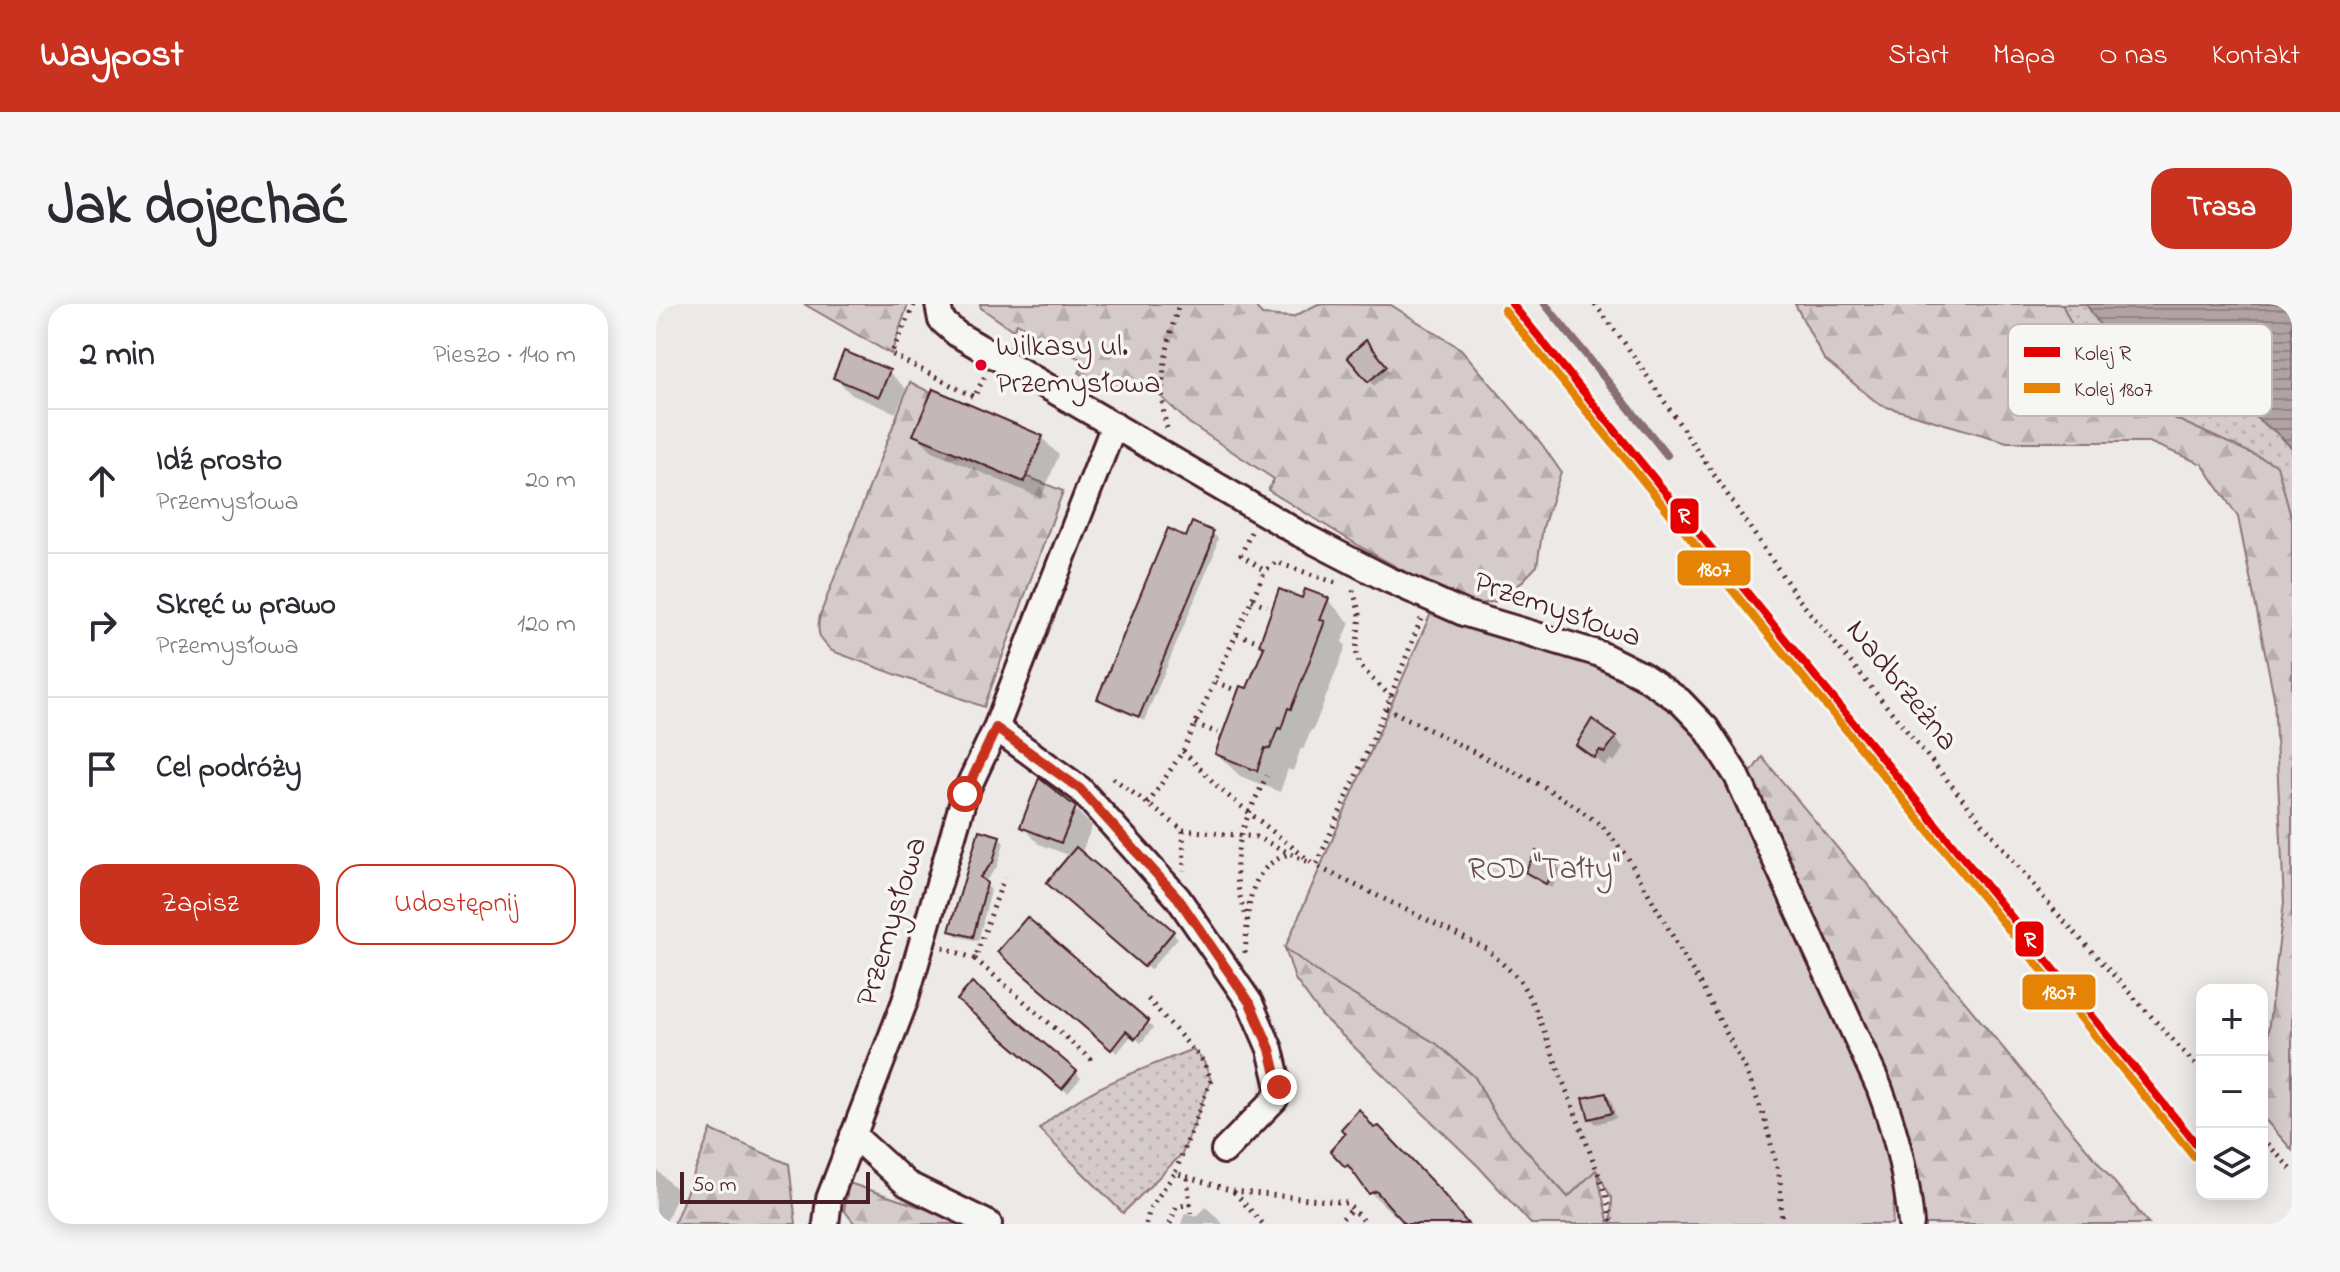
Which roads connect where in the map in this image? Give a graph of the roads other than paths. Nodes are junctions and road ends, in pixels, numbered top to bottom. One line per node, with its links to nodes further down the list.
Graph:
1 (938, 304): 2 (street, Przemysłowa)
2 (1114, 425): 3 (street, Przemysłowa); 8 (street, Przemysłowa)
3 (996, 728): 4 (street, Przemysłowa); 5 (street)
4 (853, 1135): 6 (street, Przemysłowa); 7 (street)
5 (1224, 1151)
6 (826, 1224)
7 (989, 1224)
8 (1911, 1224)

